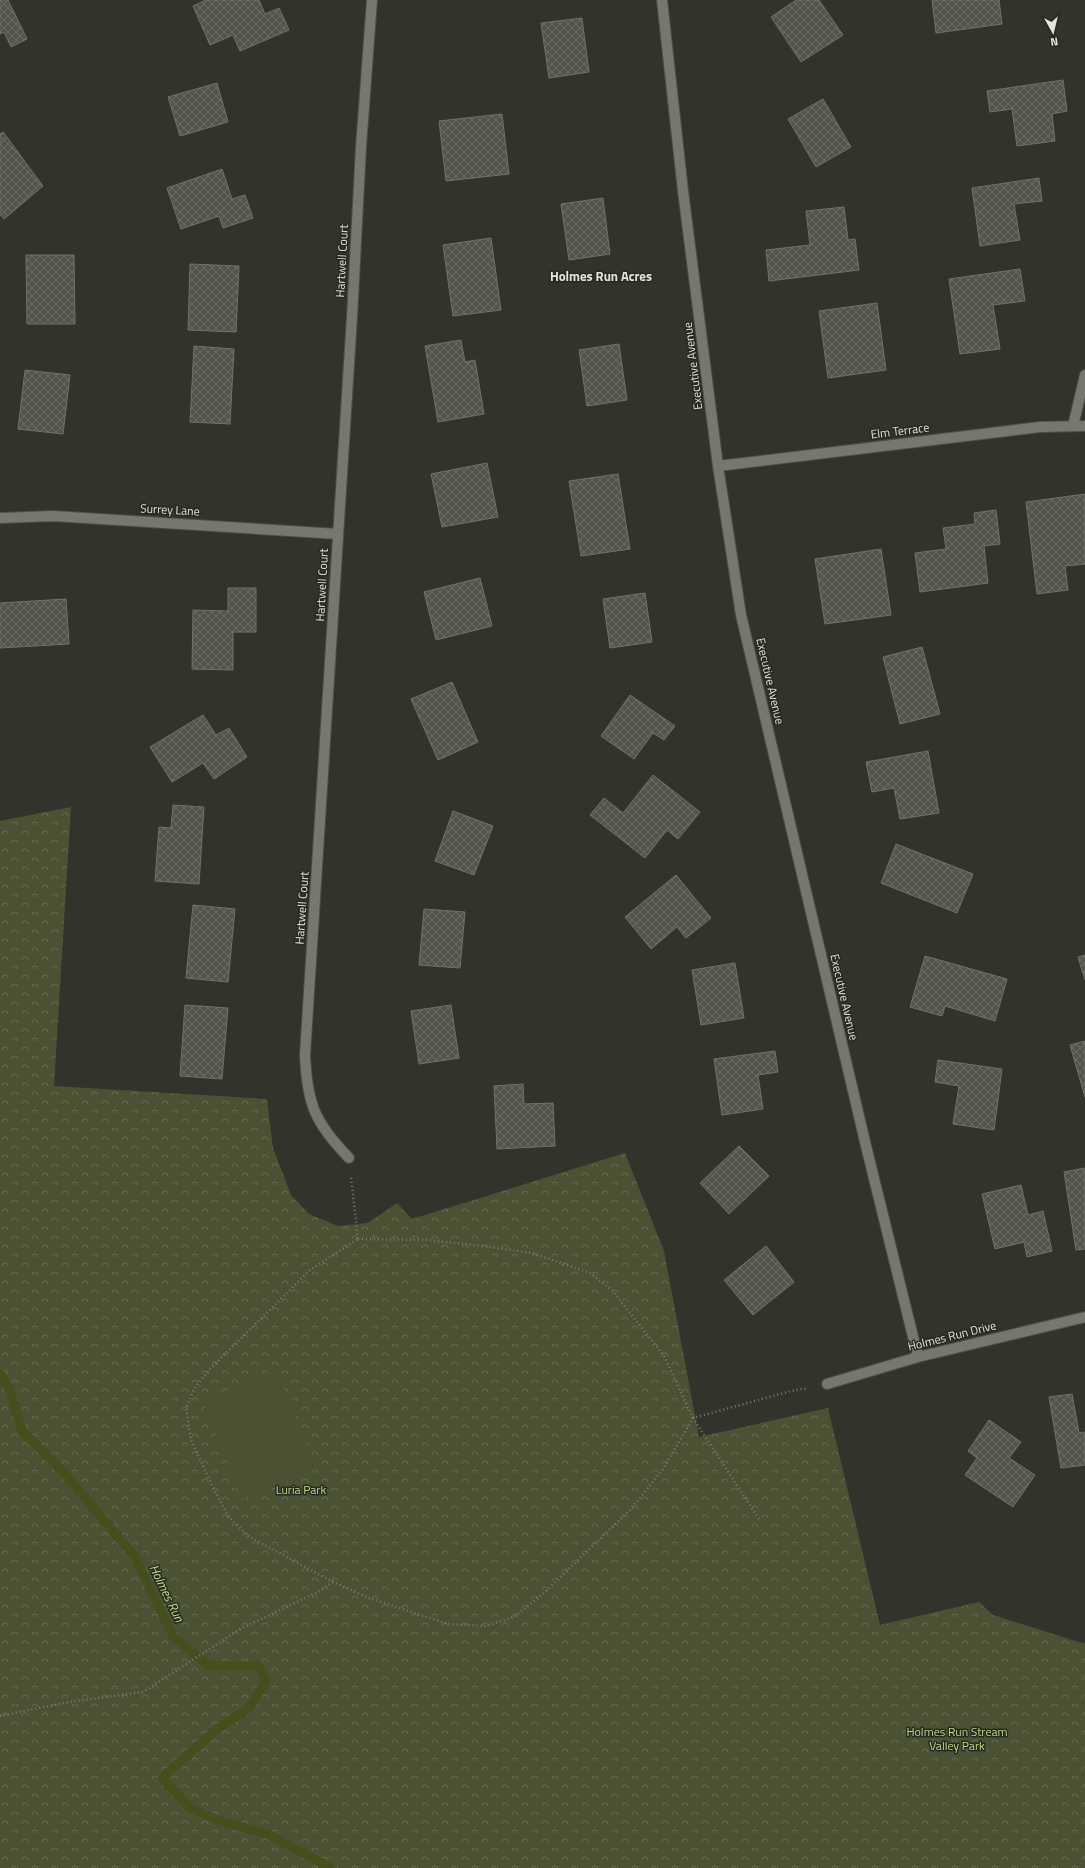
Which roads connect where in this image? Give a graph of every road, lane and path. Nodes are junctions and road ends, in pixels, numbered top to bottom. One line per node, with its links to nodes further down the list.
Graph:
1 (372, 0): 8 (street, Hartwell Court)
2 (662, 0): 6 (street, Executive Avenue)
3 (1085, 375): 4 (street)
4 (1073, 426): 5 (street, Elm Terrace); 6 (street, Elm Terrace)
5 (1085, 426)
6 (718, 466): 12 (street, Executive Avenue)
7 (0, 518): 8 (street, Surrey Lane)
8 (338, 534): 9 (street, Hartwell Court)
9 (349, 1158): 10 (path)
10 (358, 1239): 14 (path); 16 (path)
11 (1085, 1316): 12 (street, Holmes Run Drive)
12 (918, 1357): 13 (street, Holmes Run Drive)
13 (827, 1384): 14 (path)
14 (693, 1418): 15 (path); 16 (path)
15 (759, 1519)
16 (333, 1582): 17 (path)
17 (0, 1716)

